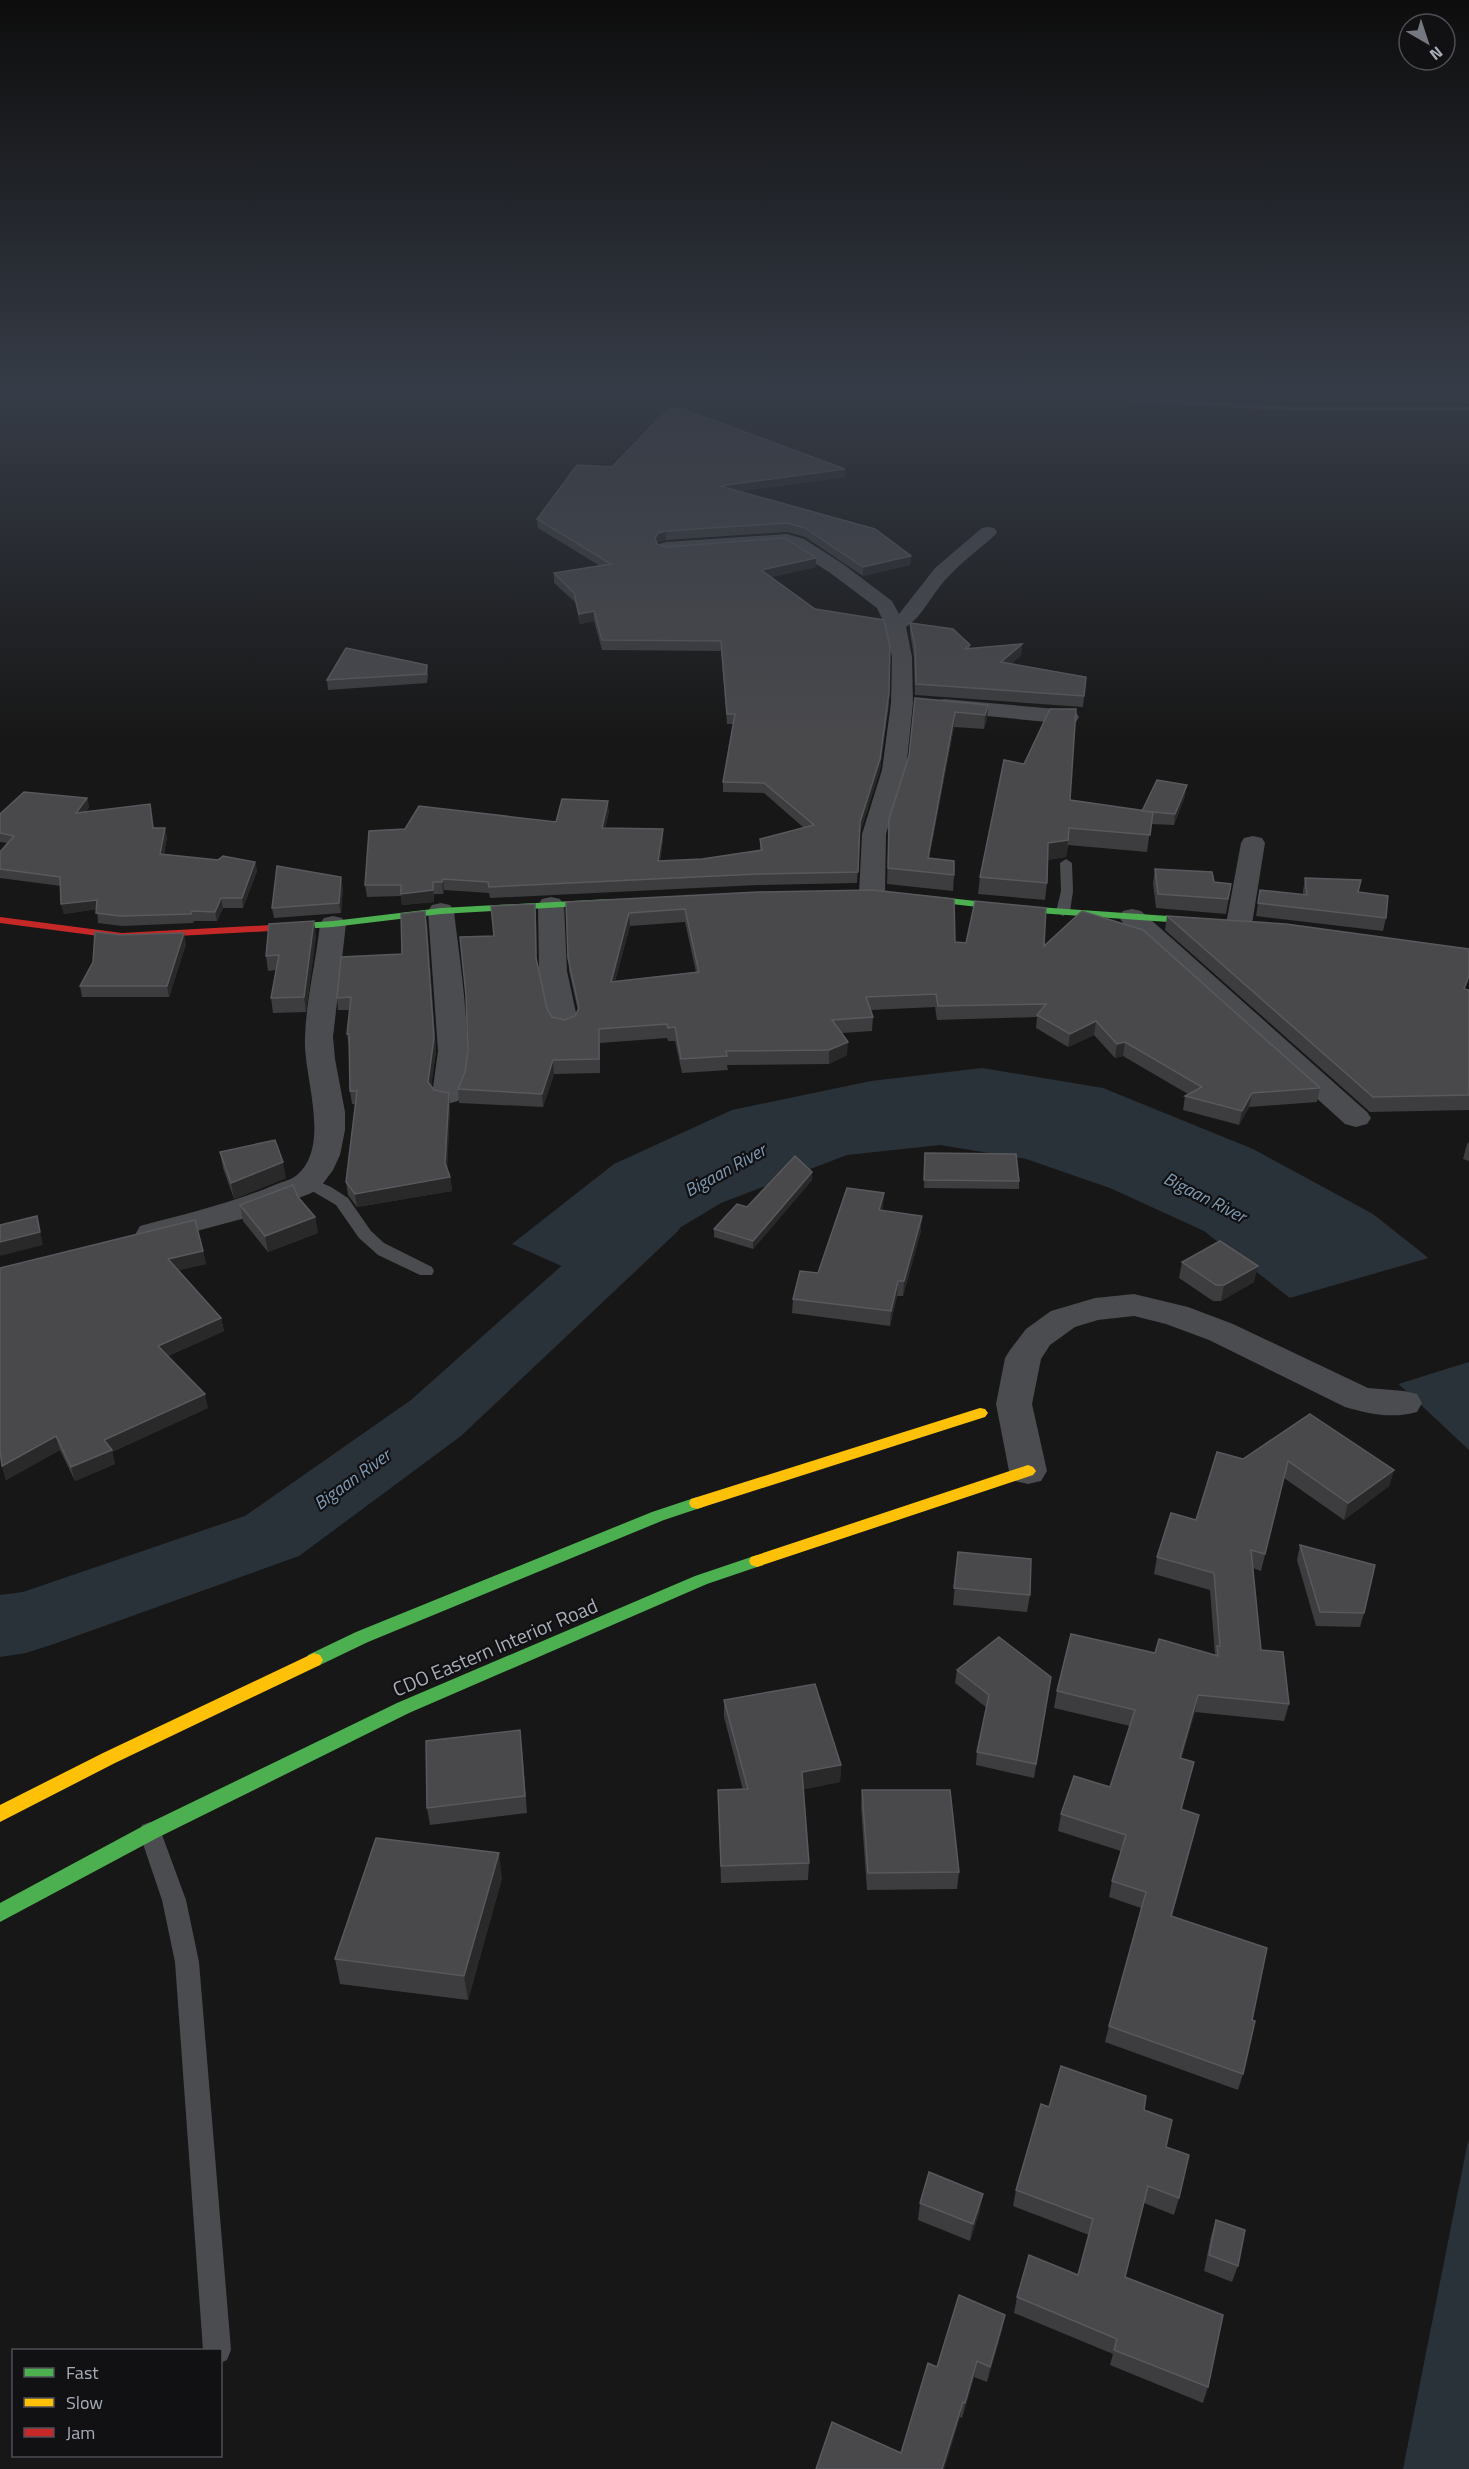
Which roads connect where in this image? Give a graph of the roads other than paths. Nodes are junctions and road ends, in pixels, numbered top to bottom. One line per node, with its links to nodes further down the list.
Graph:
1 (988, 532): 3 (street)
2 (666, 548): 3 (street)
3 (895, 625): 4 (street)
4 (903, 703): 5 (street); 8 (street)
5 (1068, 717)
6 (1253, 843): 16 (street)
7 (1066, 863): 12 (lane)
8 (878, 894): 12 (main road)
9 (620, 902): 10 (main road)
10 (550, 905): 11 (main road); 17 (street)
11 (441, 911): 15 (main road); 18 (street)
12 (1063, 912): 13 (main road)
13 (1132, 917): 16 (main road); 19 (street)
14 (0, 920): 15 (main road)
15 (333, 924): 20 (street)
16 (1245, 924)
17 (564, 1022)
18 (447, 1095)
19 (1356, 1118)
20 (308, 1182): 21 (street); 22 (lane)
21 (126, 1239)
22 (426, 1271)
23 (1404, 1404): 25 (street)
24 (980, 1413): 26 (main road)
25 (1028, 1471): 27 (main road, CDO Eastern Interior Road)
26 (0, 1814)
27 (150, 1832): 28 (main road, CDO Eastern Interior Road); 29 (lane)
28 (0, 1913)
29 (217, 2349)

